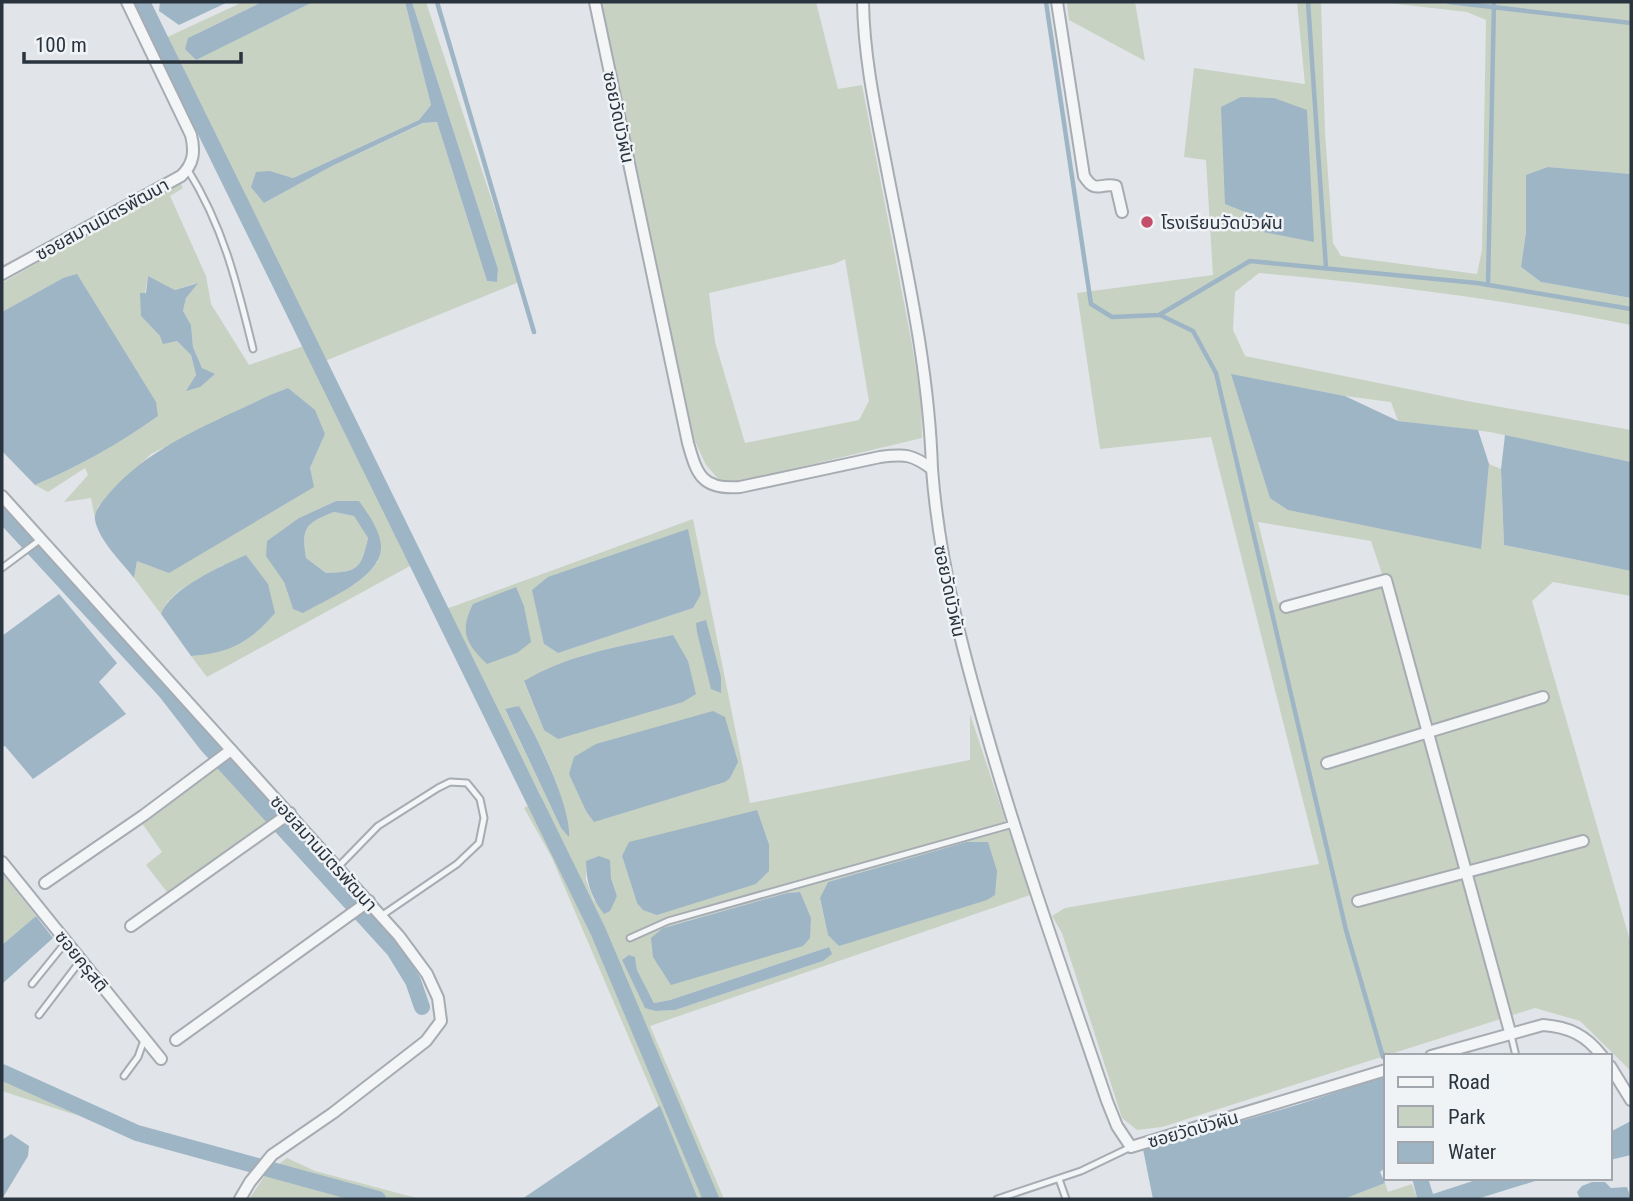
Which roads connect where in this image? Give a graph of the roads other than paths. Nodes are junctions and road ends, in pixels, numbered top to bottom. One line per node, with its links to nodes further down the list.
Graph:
1 (127, 2): 5 (street, ซอยสมานมิตรพัฒนา)
2 (595, 2): 9 (street, ซอยวัดบัวผัน)
3 (863, 2): 9 (street)
4 (1057, 2): 6 (street)
5 (188, 170): 7 (street, ซอยสมานมิตรพัฒนา); 8 (lane)
6 (1122, 212)
7 (2, 274)
8 (253, 349)
9 (932, 469): 19 (street, ซอยวัดบัวผัน)
10 (2, 497): 11 (street, ซอยสมานมิตรพัฒนา)
11 (41, 539): 12 (lane); 16 (street, ซอยสมานมิตรพัฒนา)
12 (2, 568)
13 (1286, 607): 15 (street)
14 (1543, 697): 15 (street)
15 (1428, 732): 17 (street); 23 (street)
16 (231, 750): 18 (street, ซอยสมานมิตรพัฒนา); 24 (street)
17 (1326, 763)
18 (290, 813): 22 (street, ซอยสมานมิตรพัฒนา); 28 (street)
19 (1013, 824): 29 (lane); 45 (street, ซอยวัดบัวผัน)
20 (1583, 841): 23 (street)
21 (2, 862): 30 (street, ซอยครุสติ)
22 (338, 867): 25 (street, ซอยสมานมิตรพัฒนา); 27 (lane)
23 (1466, 872): 26 (street); 34 (street)
24 (45, 883)
25 (369, 901): 27 (street, ซอยสมานมิตรพัฒนา); 36 (street)
26 (1358, 901)
27 (381, 916): 47 (street, ซอยสมานมิตรพัฒนา)
28 (131, 926)
29 (630, 938)
30 (66, 942): 31 (street, ซอยครุสติ); 32 (lane)
31 (81, 960): 33 (lane); 35 (street, ซอยครุสติ)
32 (32, 984)
33 (39, 1015)
34 (1510, 1032): 37 (street); 38 (lane); 39 (street)
35 (144, 1038): 40 (street, ซอยครุสติ); 43 (lane)
36 (176, 1040)
37 (1446, 1054)
38 (1516, 1054)
39 (1600, 1054)
40 (161, 1059)
41 (1612, 1069): 44 (street)
42 (1384, 1071): 45 (street, ซอยวัดบัวผัน)
43 (124, 1076)
44 (1631, 1100)
45 (1131, 1147): 46 (lane)
46 (1059, 1178): 48 (lane); 49 (lane)
47 (240, 1199)
48 (997, 1199)
49 (1066, 1199)

